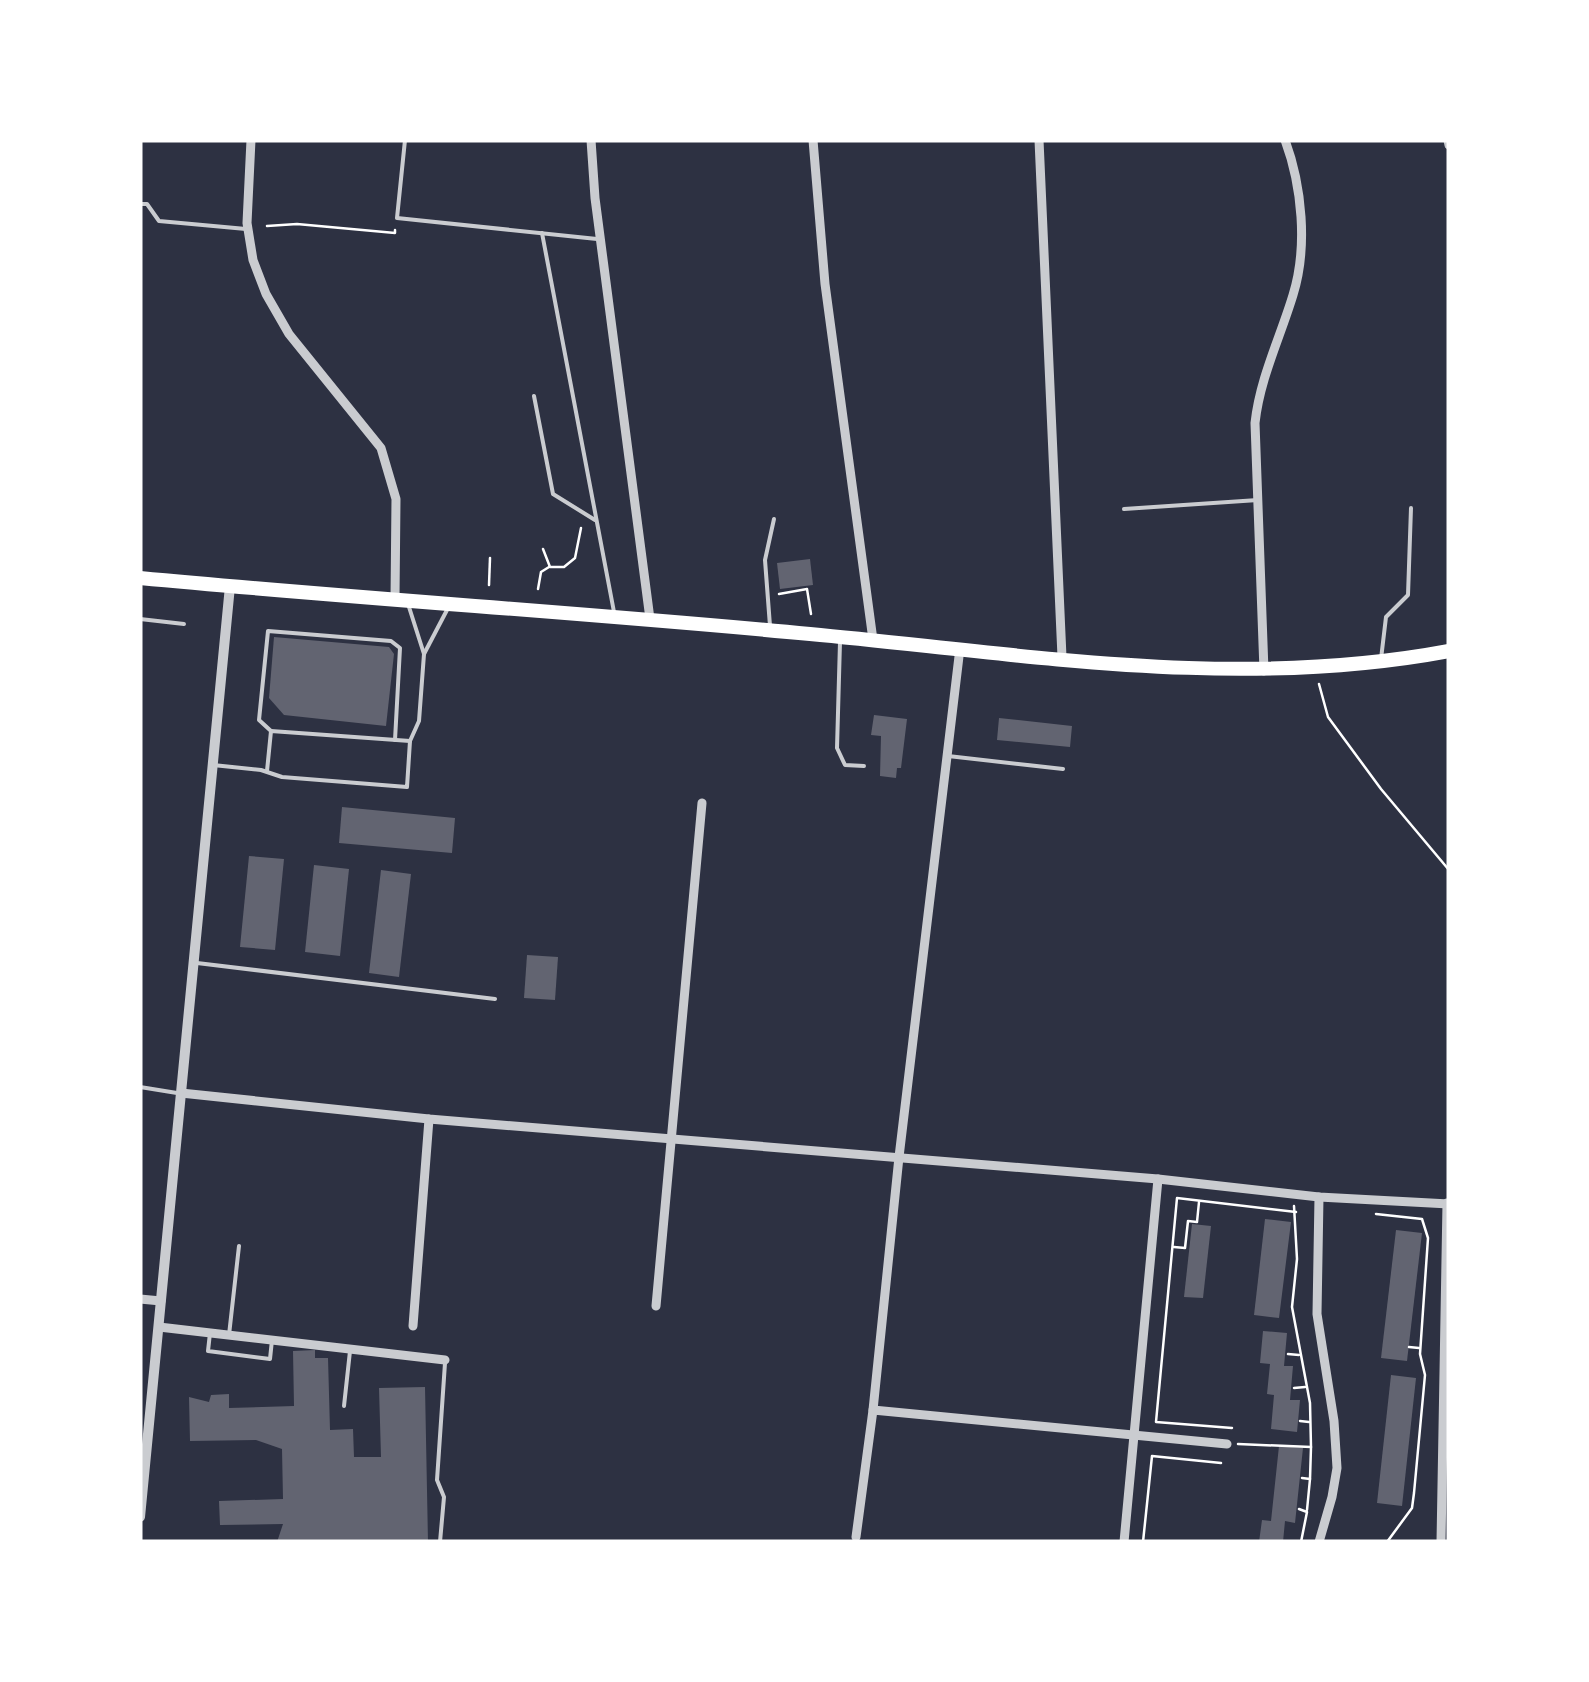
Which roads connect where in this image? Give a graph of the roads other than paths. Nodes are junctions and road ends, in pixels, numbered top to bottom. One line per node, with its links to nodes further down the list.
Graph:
1 (251, 140): 8 (street)
2 (405, 140): 9 (lane)
3 (591, 140): 10 (street)
4 (813, 140): 27 (street)
5 (1039, 140): 31 (street)
6 (1286, 140): 12 (street)
7 (140, 204): 8 (lane)
8 (248, 230): 19 (street)
9 (542, 233): 10 (lane); 16 (lane)
10 (600, 239): 23 (street)
11 (534, 396): 16 (lane)
12 (1258, 500): 14 (lane); 33 (street)
13 (1411, 508): 32 (lane)
14 (1124, 509)
15 (774, 519): 25 (lane)
16 (597, 522): 21 (lane)
17 (140, 578): 18 (highway)
18 (230, 586): 19 (highway); 38 (street)
19 (400, 598): 20 (highway); 30 (lane)
20 (451, 602): 21 (highway); 30 (lane)
21 (615, 616): 23 (highway)
22 (140, 618): 24 (lane)
23 (650, 618): 25 (highway)
24 (184, 624)
25 (770, 630): 26 (highway)
26 (840, 637): 27 (highway); 39 (lane)
27 (872, 640): 28 (highway)
28 (960, 648): 31 (highway); 37 (street)
29 (1449, 651): 32 (highway)
30 (424, 654): 36 (lane)
31 (1062, 658): 33 (highway)
32 (1381, 663): 33 (highway)
33 (1264, 670)
34 (271, 730): 35 (lane); 35 (lane); 41 (lane)
35 (395, 740): 36 (lane)
36 (410, 741): 41 (lane)
37 (947, 756): 40 (lane); 49 (street)
38 (213, 766): 41 (lane); 43 (street)
39 (864, 766)
40 (1063, 769)
41 (267, 772)
42 (702, 804): 48 (street)
43 (194, 962): 44 (lane); 46 (street)
44 (495, 999)
45 (140, 1087): 46 (lane)
46 (181, 1094): 47 (street); 55 (street)
47 (429, 1119): 48 (street); 57 (street)
48 (671, 1138): 49 (street); 56 (street)
49 (899, 1157): 50 (street); 65 (street)
50 (1158, 1179): 51 (street); 66 (street)
51 (1319, 1197): 52 (street); 73 (street)
52 (1448, 1204): 68 (street)
53 (239, 1246): 60 (lane)
54 (140, 1299): 55 (street)
55 (161, 1301): 58 (street)
56 (656, 1306)
57 (413, 1326)
58 (158, 1327): 59 (street); 69 (street)
59 (210, 1333): 60 (street); 61 (lane)
60 (229, 1335): 61 (street)
61 (272, 1340): 62 (street)
62 (350, 1349): 63 (street); 64 (lane)
63 (445, 1360): 71 (lane)
64 (344, 1406)
65 (873, 1410): 66 (street); 70 (street)
66 (1134, 1435): 67 (street); 72 (street)
67 (1227, 1444)
68 (1446, 1469): 74 (street)
69 (140, 1517)
70 (855, 1540)
71 (440, 1542)
72 (1124, 1542)
73 (1319, 1542)
74 (1441, 1542)

